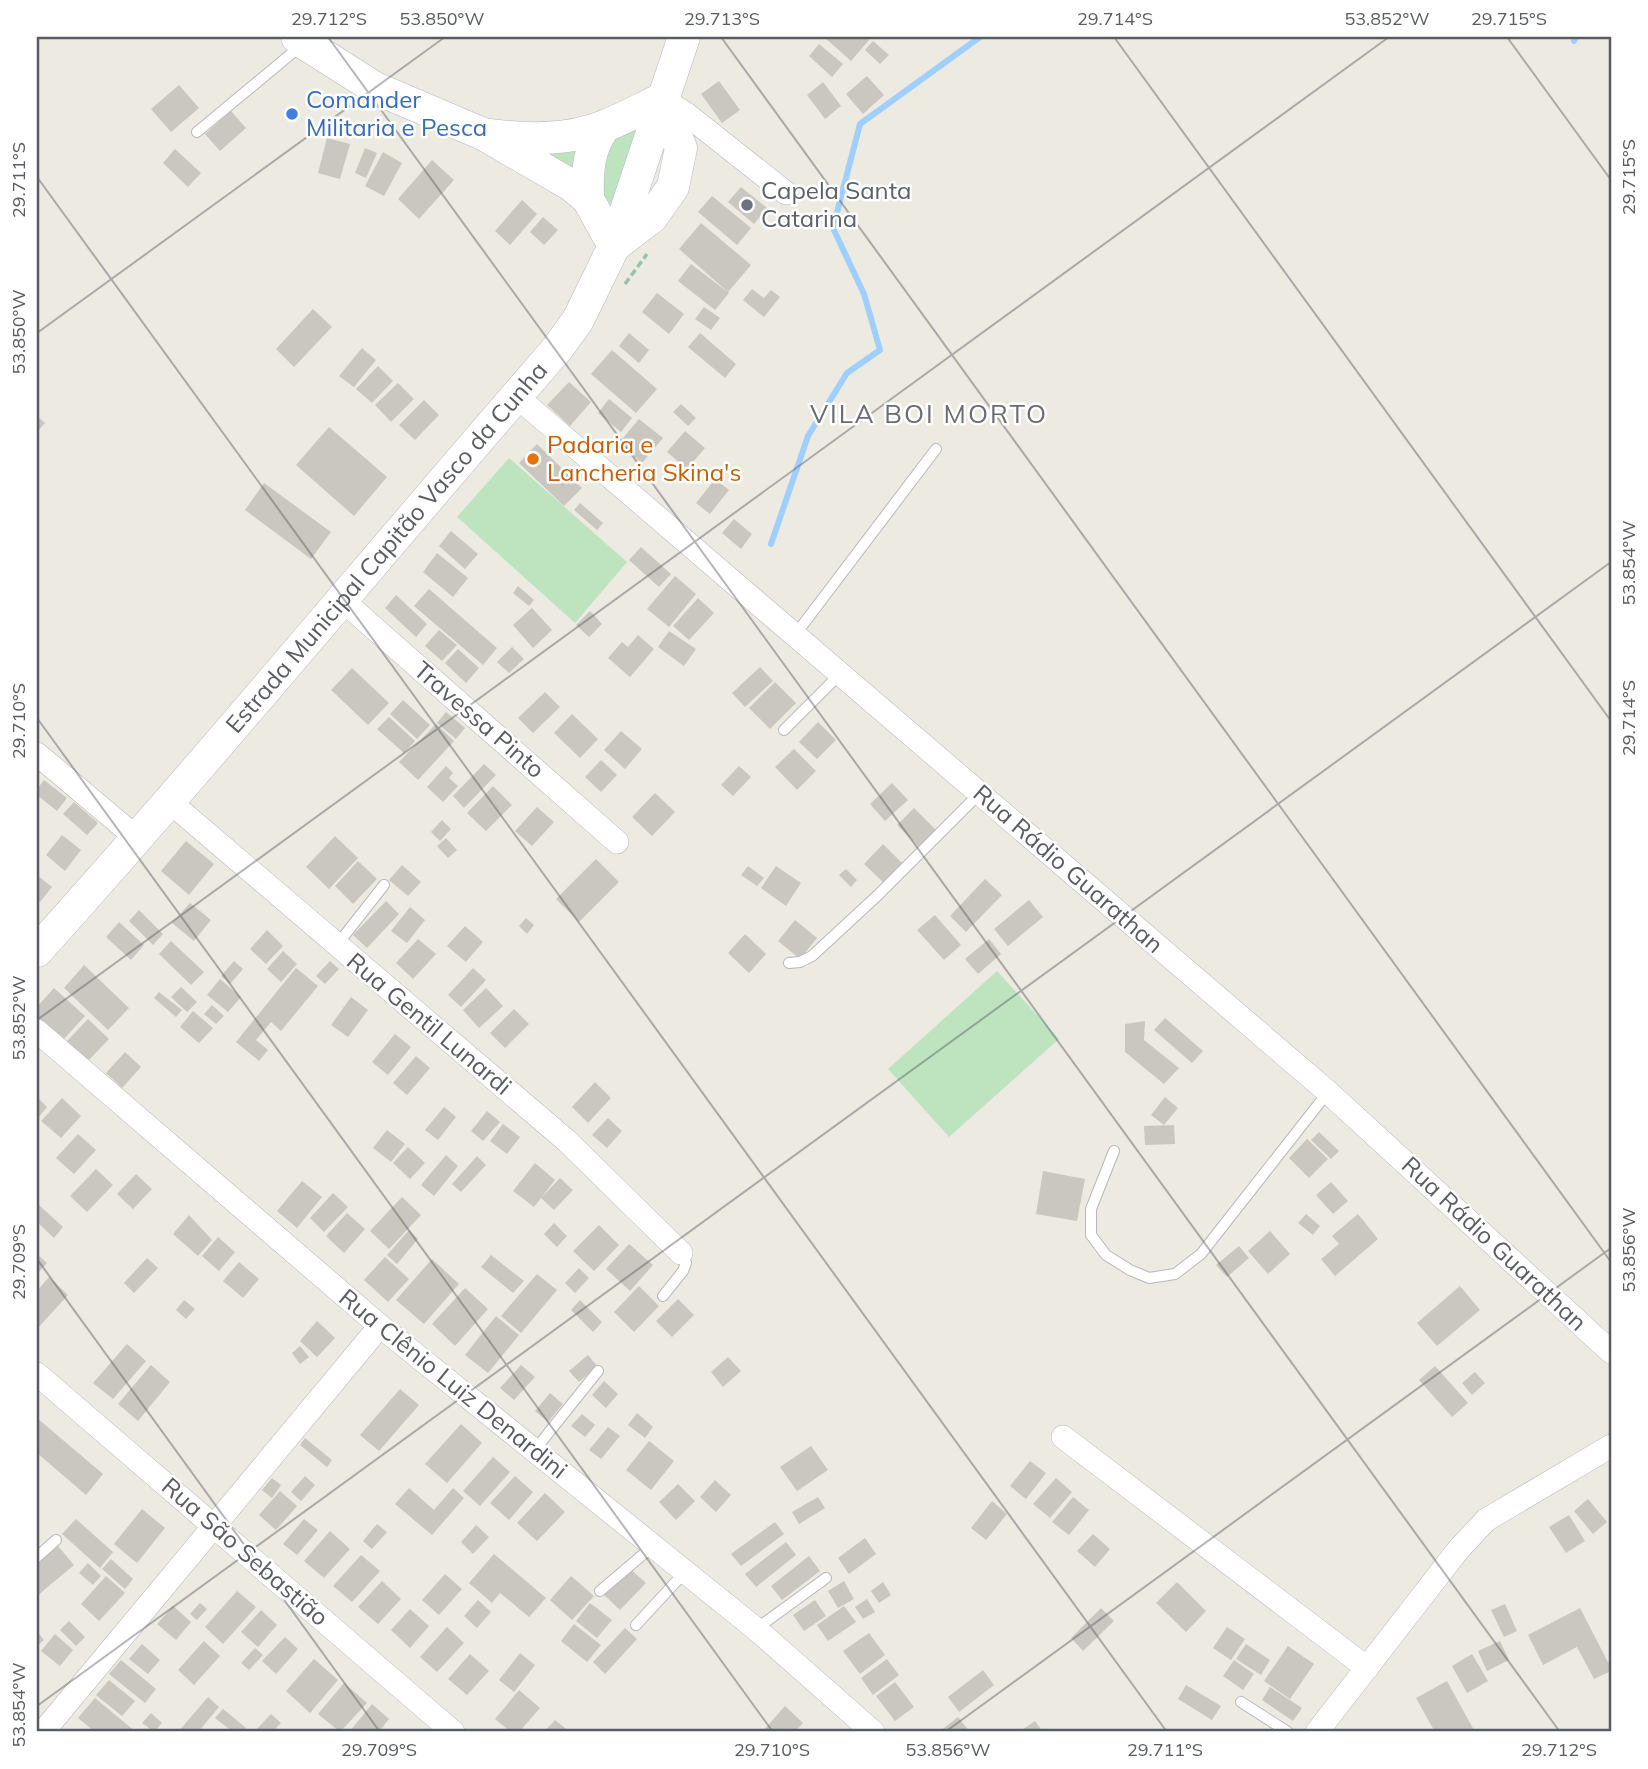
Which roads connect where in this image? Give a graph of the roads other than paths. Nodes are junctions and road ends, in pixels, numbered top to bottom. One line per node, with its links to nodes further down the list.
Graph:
1 (684, 37): 3 (street)
2 (301, 40): 5 (lane); 6 (street)
3 (662, 99): 4 (street); 7 (street); 9 (street)
4 (604, 127): 6 (street); 8 (street)
5 (197, 132)
6 (483, 134): 8 (street)
7 (786, 193)
8 (588, 199): 9 (street)
9 (614, 246): 10 (street, Estrada Municipal Capitão Vasco da Cunha)
10 (516, 396): 12 (street, Estrada Municipal Capitão Vasco da Cunha); 13 (street, Rua Rádio Guarathan)
11 (936, 449): 13 (lane)
12 (341, 599): 18 (street, Estrada Municipal Capitão Vasco da Cunha); 20 (street, Travessa Pinto)
13 (795, 635): 14 (street, Rua Rádio Guarathan)
14 (840, 674): 15 (lane); 17 (street, Rua Rádio Guarathan)
15 (784, 730)
16 (37, 754): 19 (street)
17 (980, 793): 24 (lane); 26 (street, Rua Rádio Guarathan)
18 (170, 802): 19 (street, Estrada Municipal Capitão Vasco da Cunha); 23 (street, Rua Gentil Lunardi)
19 (138, 839): 22 (street, Estrada Municipal Capitão Vasco da Cunha)
20 (617, 842)
21 (384, 885): 23 (lane)
22 (39, 942)
23 (337, 945): 28 (street, Rua Gentil Lunardi)
24 (789, 963)
25 (37, 1031): 30 (street, Rua Clênio Luiz Denardini)
26 (1328, 1092): 27 (lane); 31 (street, Rua Rádio Guarathan)
27 (1114, 1151)
28 (681, 1253): 29 (lane)
29 (663, 1296)
30 (380, 1326): 36 (street, Rua Clênio Luiz Denardini); 37 (street)
31 (1611, 1352)
32 (598, 1371): 36 (lane)
33 (37, 1374): 37 (street, Rua São Sebastião)
34 (1063, 1437): 46 (street)
35 (1611, 1446): 46 (street)
36 (534, 1451): 39 (street, Rua Clênio Luiz Denardini)
37 (215, 1525): 48 (street); 49 (street, Rua São Sebastião)
38 (56, 1540): 40 (lane)
39 (653, 1546): 41 (street, Rua Clênio Luiz Denardini); 43 (lane)
40 (37, 1557)
41 (685, 1572): 44 (lane); 45 (street, Rua Clênio Luiz Denardini)
42 (826, 1578): 45 (lane)
43 (600, 1591)
44 (636, 1625)
45 (756, 1629): 50 (street, Rua Clênio Luiz Denardini)
46 (1367, 1668): 52 (street)
47 (1241, 1702): 51 (lane)
48 (46, 1726)
49 (453, 1732)
50 (873, 1732)
51 (1287, 1732)
52 (1317, 1732)

